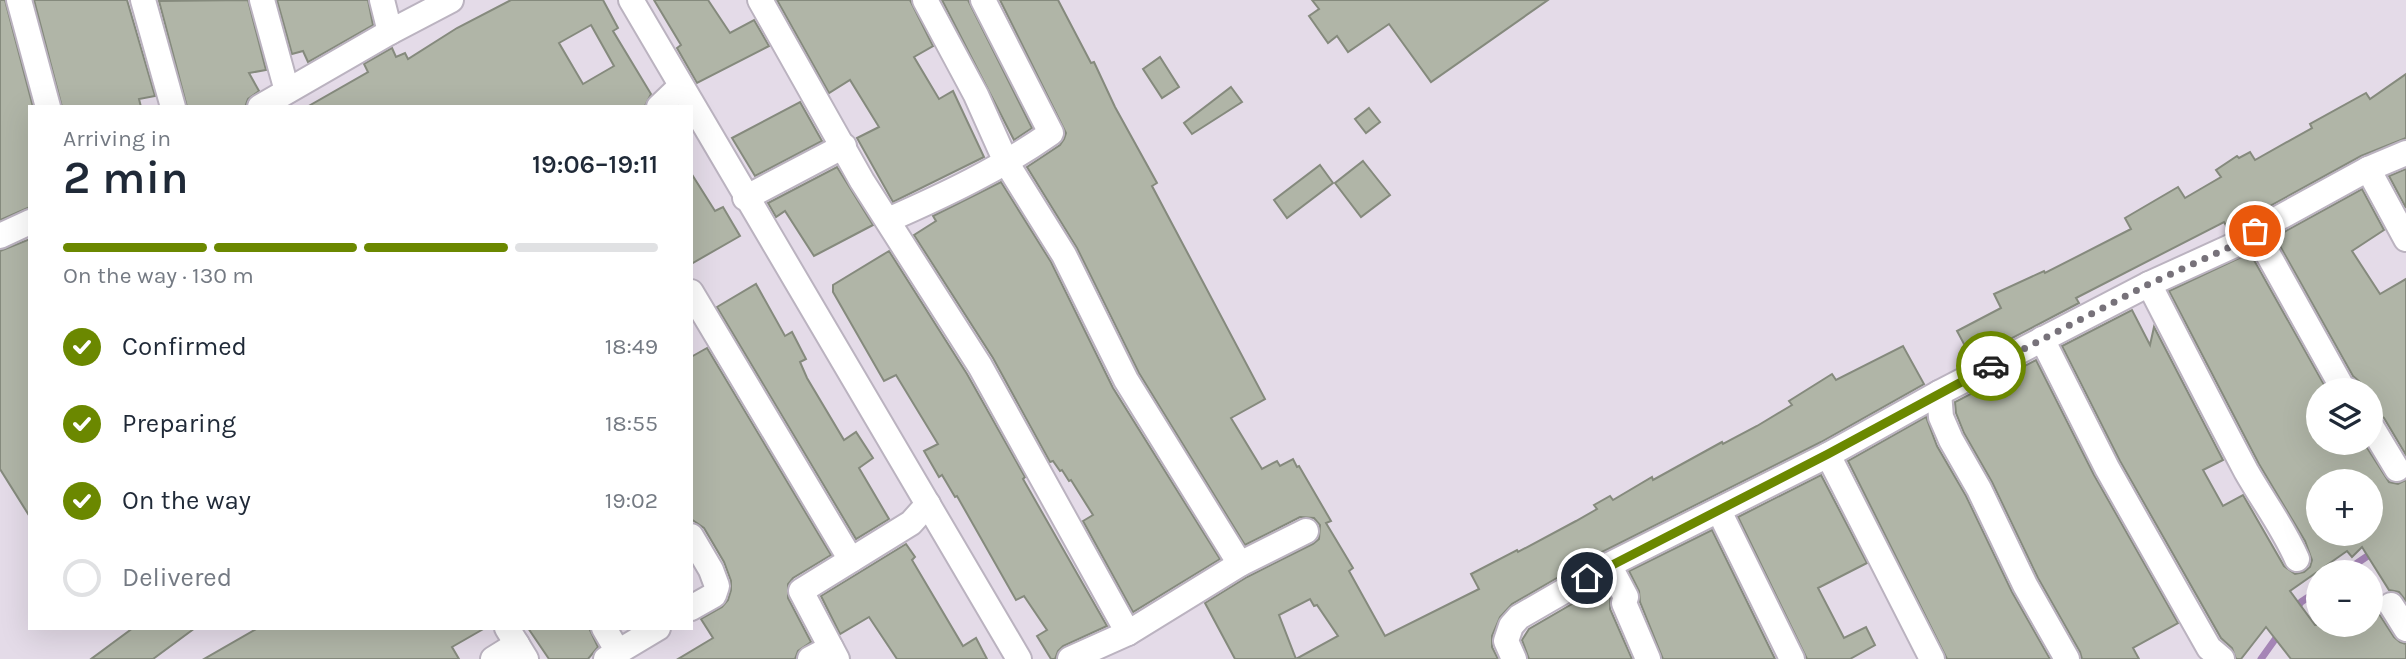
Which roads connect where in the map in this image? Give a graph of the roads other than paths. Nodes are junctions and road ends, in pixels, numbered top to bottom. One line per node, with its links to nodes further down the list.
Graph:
1 (19, 0): 13 (street)
2 (144, 0): 14 (street)
3 (262, 0): 12 (street)
4 (382, 0): 10 (street)
5 (451, 0): 10 (street)
6 (631, 0): 11 (street)
7 (760, 0): 19 (street)
8 (925, 0): 21 (street)
9 (983, 0): 21 (street)
10 (390, 32): 12 (street)
11 (681, 86): 16 (street); 17 (street)
12 (287, 91): 15 (street)
13 (47, 105)
14 (172, 105)
15 (263, 105)
16 (661, 105)
17 (692, 105)
18 (693, 107): 23 (street)
19 (844, 146): 23 (street); 24 (street)
20 (2406, 153): 22 (street)
21 (1006, 162): 24 (street); 43 (street)
22 (2368, 169): 26 (street); 28 (street)
23 (746, 198): 37 (street)
24 (888, 220): 50 (street)
25 (28, 223): 27 (street)
26 (2255, 231): 29 (street); 32 (street)
27 (0, 236)
28 (2406, 239)
29 (2149, 284): 31 (street); 41 (street)
30 (693, 295): 42 (street)
31 (2042, 339): 33 (street); 62 (street)
32 (2337, 378)
33 (1939, 393): 35 (street); 61 (street)
34 (2383, 446): 36 (street)
35 (1828, 454): 38 (street); 60 (street)
36 (2397, 469)
37 (928, 504): 42 (street); 55 (street)
38 (1719, 511): 44 (street); 59 (street)
39 (1306, 531): 43 (street)
40 (693, 540): 46 (street)
41 (2297, 559)
42 (851, 561): 52 (street)
43 (1240, 564): 50 (street)
44 (1609, 565): 57 (street); 58 (street)
45 (2391, 605): 47 (street)
46 (693, 607)
47 (2406, 629)
48 (605, 630): 53 (street)
49 (655, 630): 53 (street)
50 (1128, 633): 56 (street)
51 (517, 644): 54 (street)
52 (826, 655)
53 (612, 656)
54 (493, 659)
55 (1019, 659)
56 (1070, 659)
57 (1514, 659)
58 (1648, 659)
59 (1792, 659)
60 (1932, 659)
61 (2067, 659)
62 (2222, 659)

